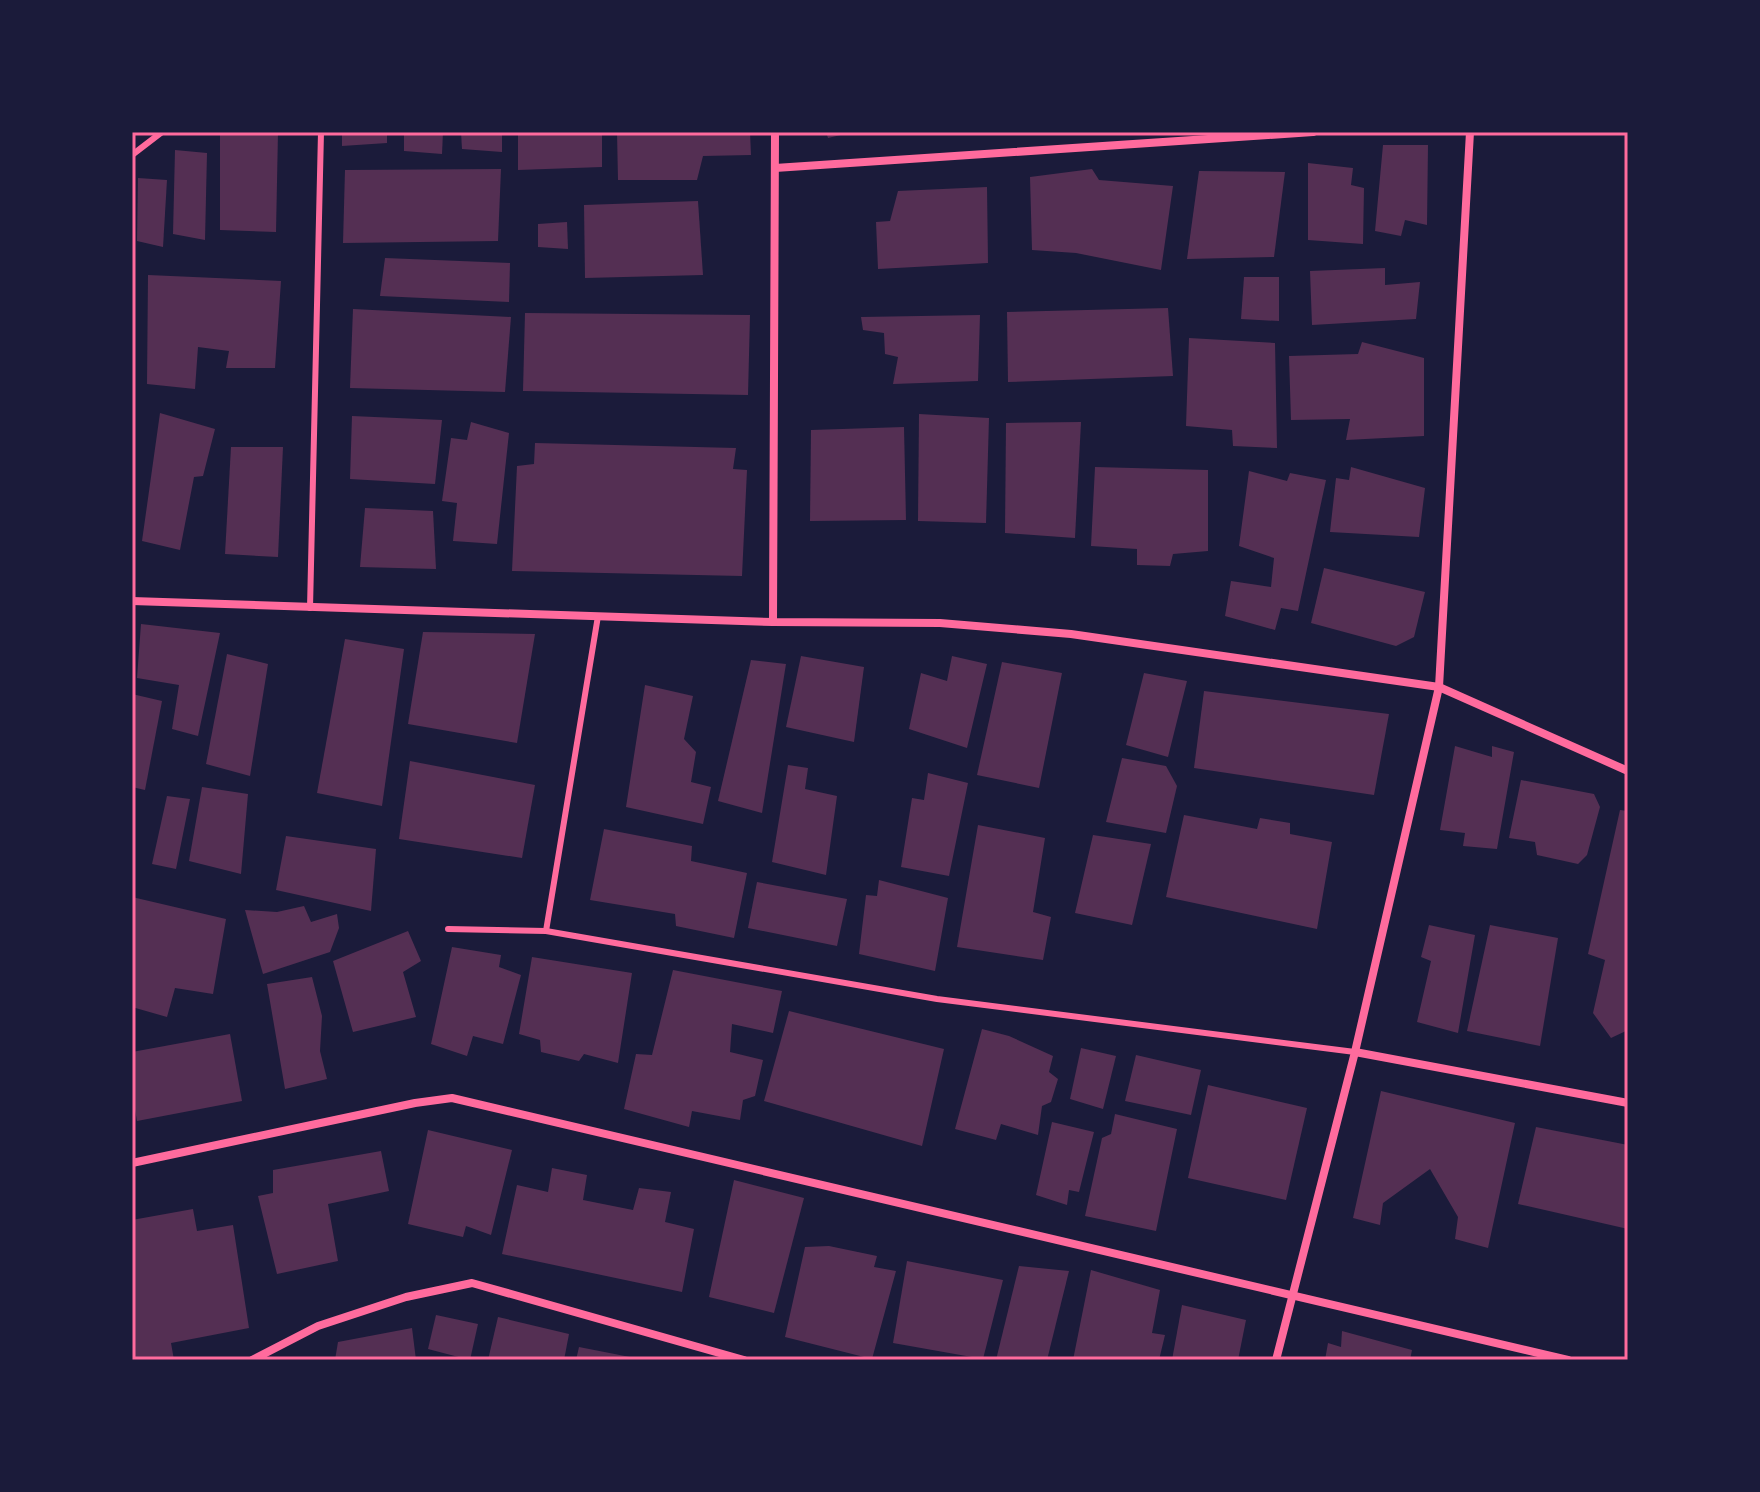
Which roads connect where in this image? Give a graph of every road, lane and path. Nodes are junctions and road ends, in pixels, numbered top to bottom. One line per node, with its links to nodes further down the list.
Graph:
1 (162, 132): 6 (lane)
2 (321, 132): 9 (lane)
3 (775, 132): 7 (street)
4 (1313, 132): 7 (street)
5 (1470, 132): 12 (street)
6 (132, 155)
7 (775, 168): 11 (street)
8 (132, 601): 9 (street)
9 (310, 608): 10 (street)
10 (598, 616): 11 (street); 15 (lane)
11 (773, 622): 12 (street)
12 (1439, 687): 13 (street); 16 (street)
13 (1628, 771)
14 (448, 929): 15 (lane)
15 (546, 931): 16 (lane)
16 (1355, 1052): 17 (street); 19 (street)
17 (1628, 1103)
18 (132, 1163): 19 (street)
19 (1291, 1296): 22 (street); 23 (street)
20 (252, 1360): 21 (street)
21 (744, 1360)
22 (1276, 1360)
23 (1568, 1360)

